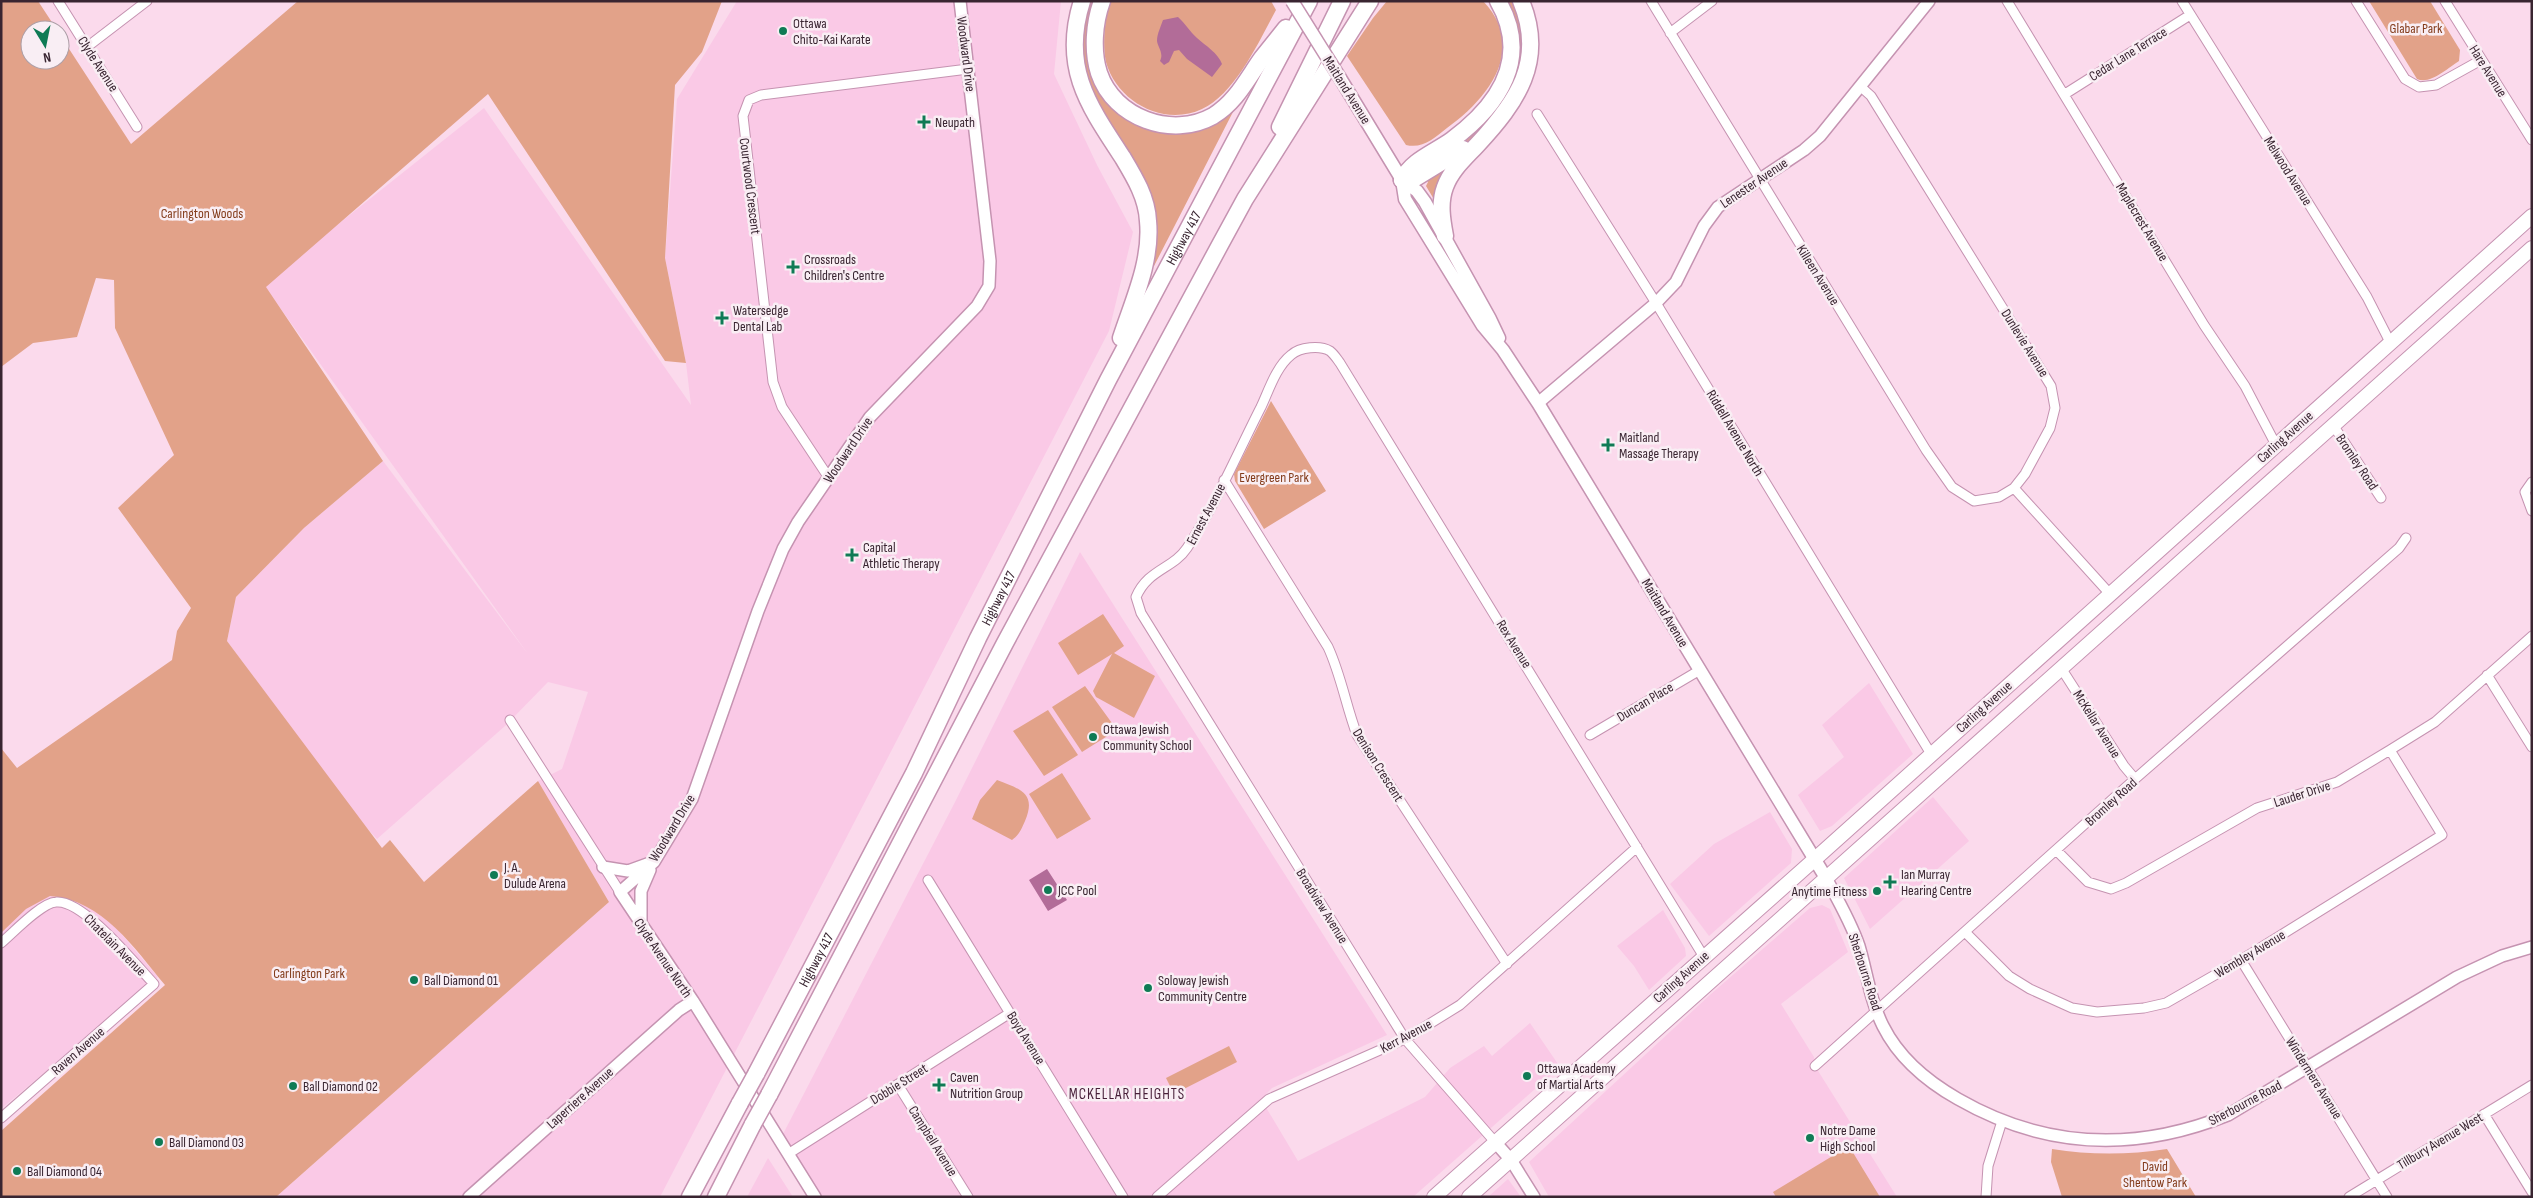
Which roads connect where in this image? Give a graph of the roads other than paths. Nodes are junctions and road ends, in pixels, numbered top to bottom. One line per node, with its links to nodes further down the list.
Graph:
1 (58, 1): 21 (street, Clyde Avenue)
2 (147, 1): 21 (street)
3 (960, 1): 23 (street, Woodward Drive)
4 (1082, 1): 40 (highway)
5 (1102, 1): 7 (highway)
6 (1292, 1): 31 (main road, Maitland Avenue, bridge)
7 (1308, 1): 40 (highway, Highway 417)
8 (1342, 1): 32 (highway)
9 (1370, 1): 32 (highway)
10 (1498, 1): 31 (highway)
11 (1521, 1): 27 (highway)
12 (1651, 1): 20 (street, Killeen Avenue)
13 (1712, 1): 20 (street)
14 (1929, 1): 24 (street, Lenester Avenue)
15 (2006, 1): 25 (street, Maplecrest Avenue)
16 (2182, 1): 19 (street, Melwood Avenue)
17 (2356, 1): 22 (street)
18 (2445, 1): 22 (street, Hare Avenue)
19 (2190, 15): 25 (street, Cedar Lane Terrace); 37 (street, Melwood Avenue)
20 (1670, 33): 30 (street, Killeen Avenue)
21 (87, 47): 28 (street, Clyde Avenue)
22 (2481, 60): 29 (street, Hare Avenue)
23 (968, 69): 44 (street, Woodward Drive); 44 (street, Courtwood Crescent)
24 (1861, 87): 30 (street, Lenester Avenue); 47 (street, Dunlevie Avenue)
25 (2065, 94): 43 (street, Maplecrest Avenue)
26 (1537, 114): 36 (street, Riddell Avenue North)
27 (1498, 122): 31 (highway); 34 (highway)
28 (137, 127)
29 (2532, 140)
30 (1759, 179): 36 (street, Lenester Avenue); 47 (street, Killeen Avenue)
31 (1402, 180): 34 (main road, Maitland Avenue); 39 (main road, Maitland Avenue)
32 (1246, 199): 97 (highway, bridge)
33 (2532, 216): 37 (main road, Carling Avenue)
34 (1445, 236): 39 (main road, Maitland Avenue)
35 (2532, 248): 42 (main road, Carling Avenue)
36 (1656, 302): 41 (street, Lenester Avenue); 61 (street, Riddell Avenue North)
37 (2390, 342): 43 (main road, Carling Avenue)
38 (1310, 347): 45 (street, Ernest Avenue); 63 (street, Rex Avenue)
39 (1504, 350): 41 (main road, Maitland Avenue)
40 (1108, 380): 96 (highway, Highway 417, bridge)
41 (1538, 404): 55 (main road, Maitland Avenue)
42 (2333, 425): 48 (street, Bromley Road); 54 (main road, Carling Avenue)
43 (2276, 445): 51 (main road, Carling Avenue)
44 (829, 478): 66 (street, Woodward Drive)
45 (1224, 480): 52 (street, Ernest Avenue); 77 (street, Denison Crescent)
46 (2532, 482): 49 (street)
47 (2014, 488): 51 (street)
48 (2381, 498)
49 (2532, 511)
50 (2406, 538): 62 (street, Bromley Road)
51 (2110, 594): 61 (main road, Carling Avenue)
52 (1136, 597): 82 (street, Broadview Avenue)
53 (2532, 636): 56 (street, Lauder Drive)
54 (2061, 668): 62 (street, McKellar Avenue); 68 (main road, Carling Avenue)
55 (1700, 670): 58 (street, Duncan Place); 65 (main road, Maitland Avenue)
56 (2487, 675): 59 (street); 60 (street, Lauder Drive)
57 (510, 720): 67 (street, Clyde Avenue North)
58 (1590, 735)
59 (2532, 747)
60 (2390, 750): 64 (street, Lauder Drive); 76 (street, Wembley Avenue)
61 (1931, 754): 65 (main road, Carling Avenue)
62 (2135, 779): 64 (street, Bromley Road)
63 (1637, 847): 75 (street, Rex Avenue); 77 (street, Kerr Avenue)
64 (2057, 851): 72 (street, Bromley Road)
65 (1815, 859): 68 (main road, Maitland Avenue); 75 (main road, Carling Avenue)
66 (654, 862): 67 (street); 70 (street, Woodward Drive); 71 (street)
67 (604, 867): 70 (street, Clyde Avenue North)
68 (1826, 878): 80 (street, Sherbourne Road); 92 (main road, Carling Avenue)
69 (928, 880): 81 (street, Boyd Avenue)
70 (620, 892): 71 (street, Clyde Avenue North)
71 (641, 925): 79 (street, Clyde Avenue North)
72 (1965, 932): 76 (street, Wembley Avenue); 80 (street, Bromley Road)
73 (1, 943): 78 (street, Chatelain Avenue)
74 (2532, 947): 84 (street, Sherbourne Road)
75 (1704, 957): 90 (main road, Carling Avenue)
76 (2241, 960): 84 (street, Windermere Avenue)
77 (1507, 964): 82 (street, Kerr Avenue)
78 (154, 984): 88 (street, Raven Avenue)
79 (693, 1001): 91 (street, Clyde Avenue North); 95 (street, Laperriere Avenue)
80 (1876, 1010): 83 (street, Bromley Road); 89 (street, Sherbourne Road)
81 (1010, 1013): 85 (street, Dobbie Street); 100 (street, Boyd Avenue)
82 (1405, 1039): 90 (street, Broadview Avenue); 101 (street, Kerr Avenue)
83 (1815, 1066)
84 (2308, 1068): 89 (street, Sherbourne Road); 93 (street, Windermere Avenue)
85 (898, 1085): 91 (street, Dobbie Street); 99 (street, Campbell Avenue)
86 (2532, 1085): 87 (street, Tillbury Avenue West)
87 (2484, 1114): 93 (street, Tillbury Avenue West); 94 (street)
88 (1, 1118)
89 (2002, 1121): 105 (street)
90 (1496, 1142): 92 (street, Broadview Avenue); 102 (main road, Carling Avenue)
91 (788, 1154): 98 (street, Clyde Avenue North)
92 (1510, 1160): 103 (main road, Carling Avenue); 104 (street, Broadview Avenue)
93 (2376, 1180): 106 (street, Tillbury Avenue West); 107 (street, Windermere Avenue)
94 (2532, 1192)
95 (469, 1197)
96 (690, 1197)
97 (716, 1197)
98 (815, 1197)
99 (968, 1197)
100 (1123, 1197)
101 (1157, 1197)
102 (1434, 1197)
103 (1469, 1197)
104 (1534, 1197)
105 (1986, 1197)
106 (2349, 1197)
107 (2387, 1197)

